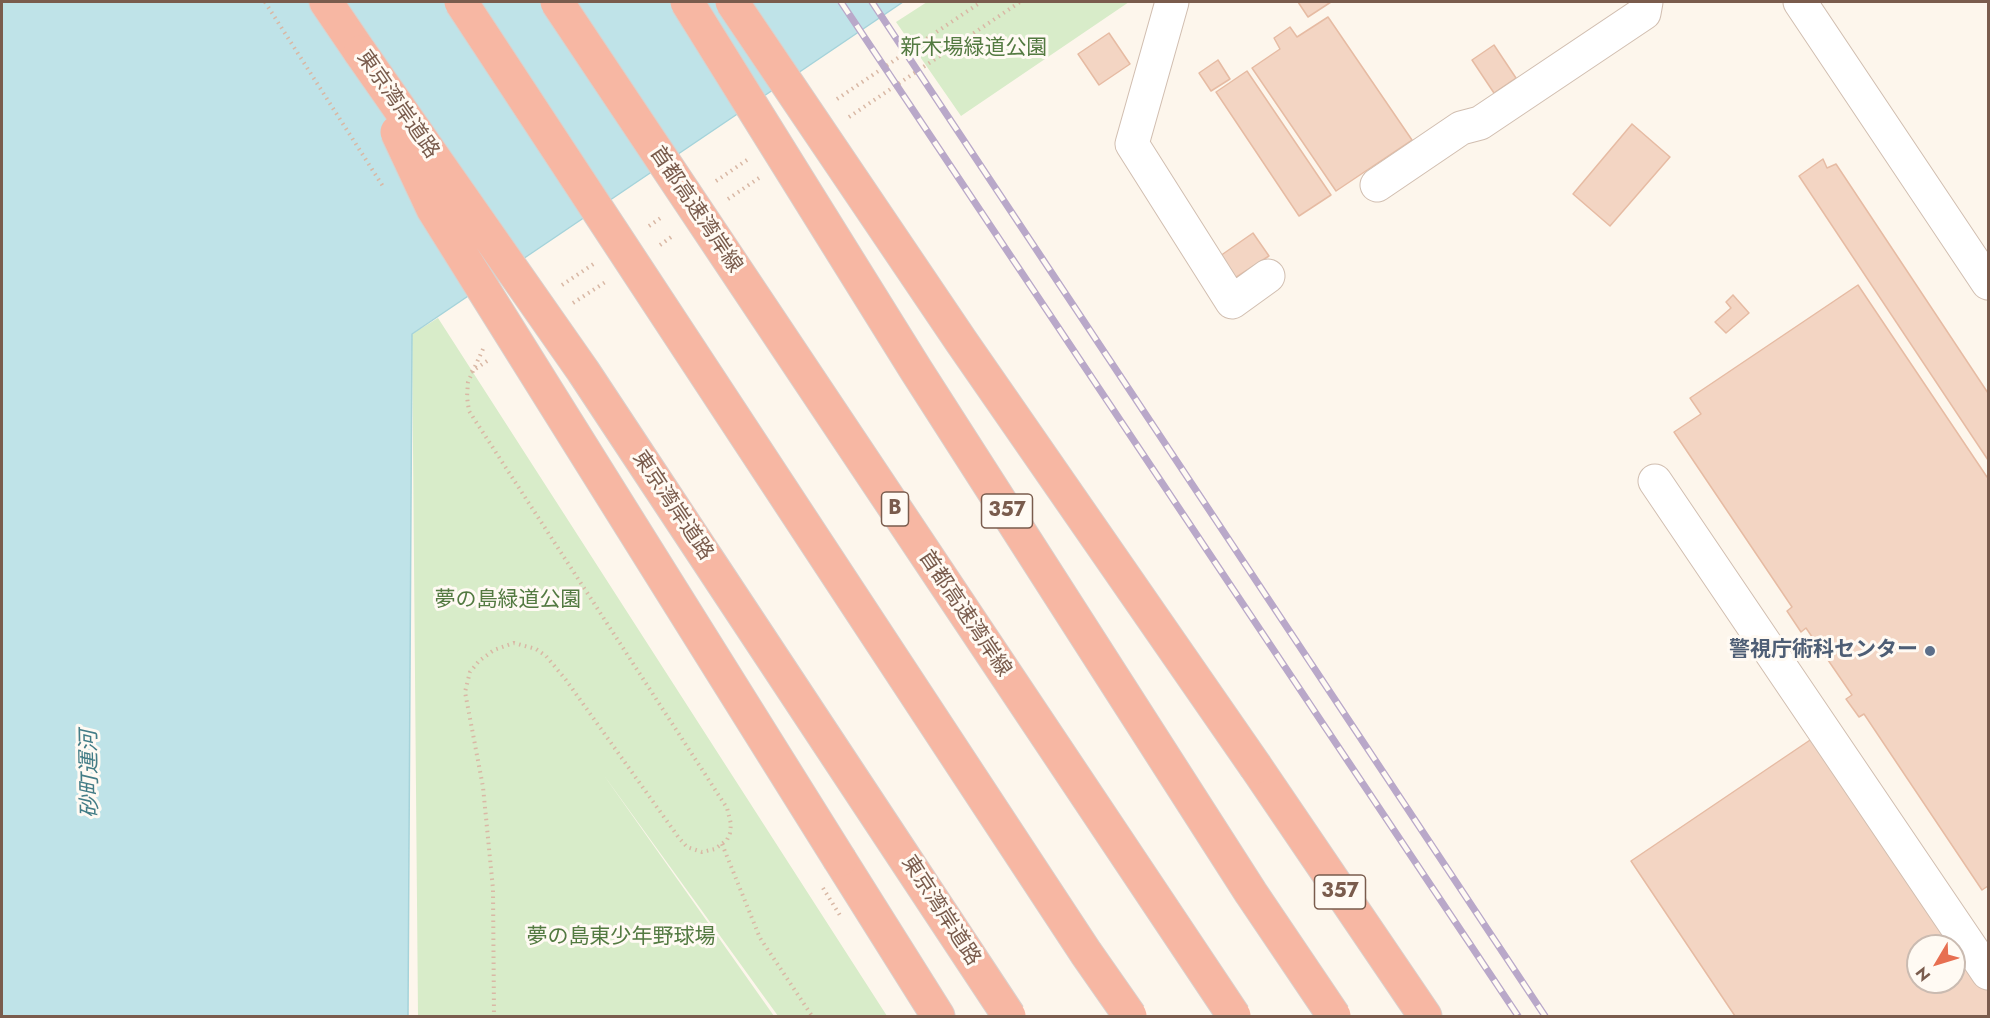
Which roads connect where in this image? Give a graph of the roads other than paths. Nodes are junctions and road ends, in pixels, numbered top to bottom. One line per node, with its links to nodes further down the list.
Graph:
1 (326, 2): 9 (highway, 東京湾岸道路)
2 (461, 2): 17 (highway, bridge)
3 (557, 2): 18 (highway, 首都高速湾岸線 / B, bridge)
4 (687, 2): 19 (highway, 357, bridge)
5 (732, 2): 20 (highway, 357, bridge)
6 (1172, 2): 11 (street)
7 (1646, 2): 10 (street)
8 (1800, 2): 12 (street)
9 (360, 52): 15 (highway, bridge); 16 (highway, 東京湾岸道路, bridge)
10 (1377, 185)
11 (1268, 276)
12 (1989, 283)
13 (1655, 482): 14 (street)
14 (1989, 973)
15 (938, 1017)
16 (1009, 1017)
17 (1130, 1017)
18 (1234, 1017)
19 (1334, 1017)
20 (1425, 1017)

